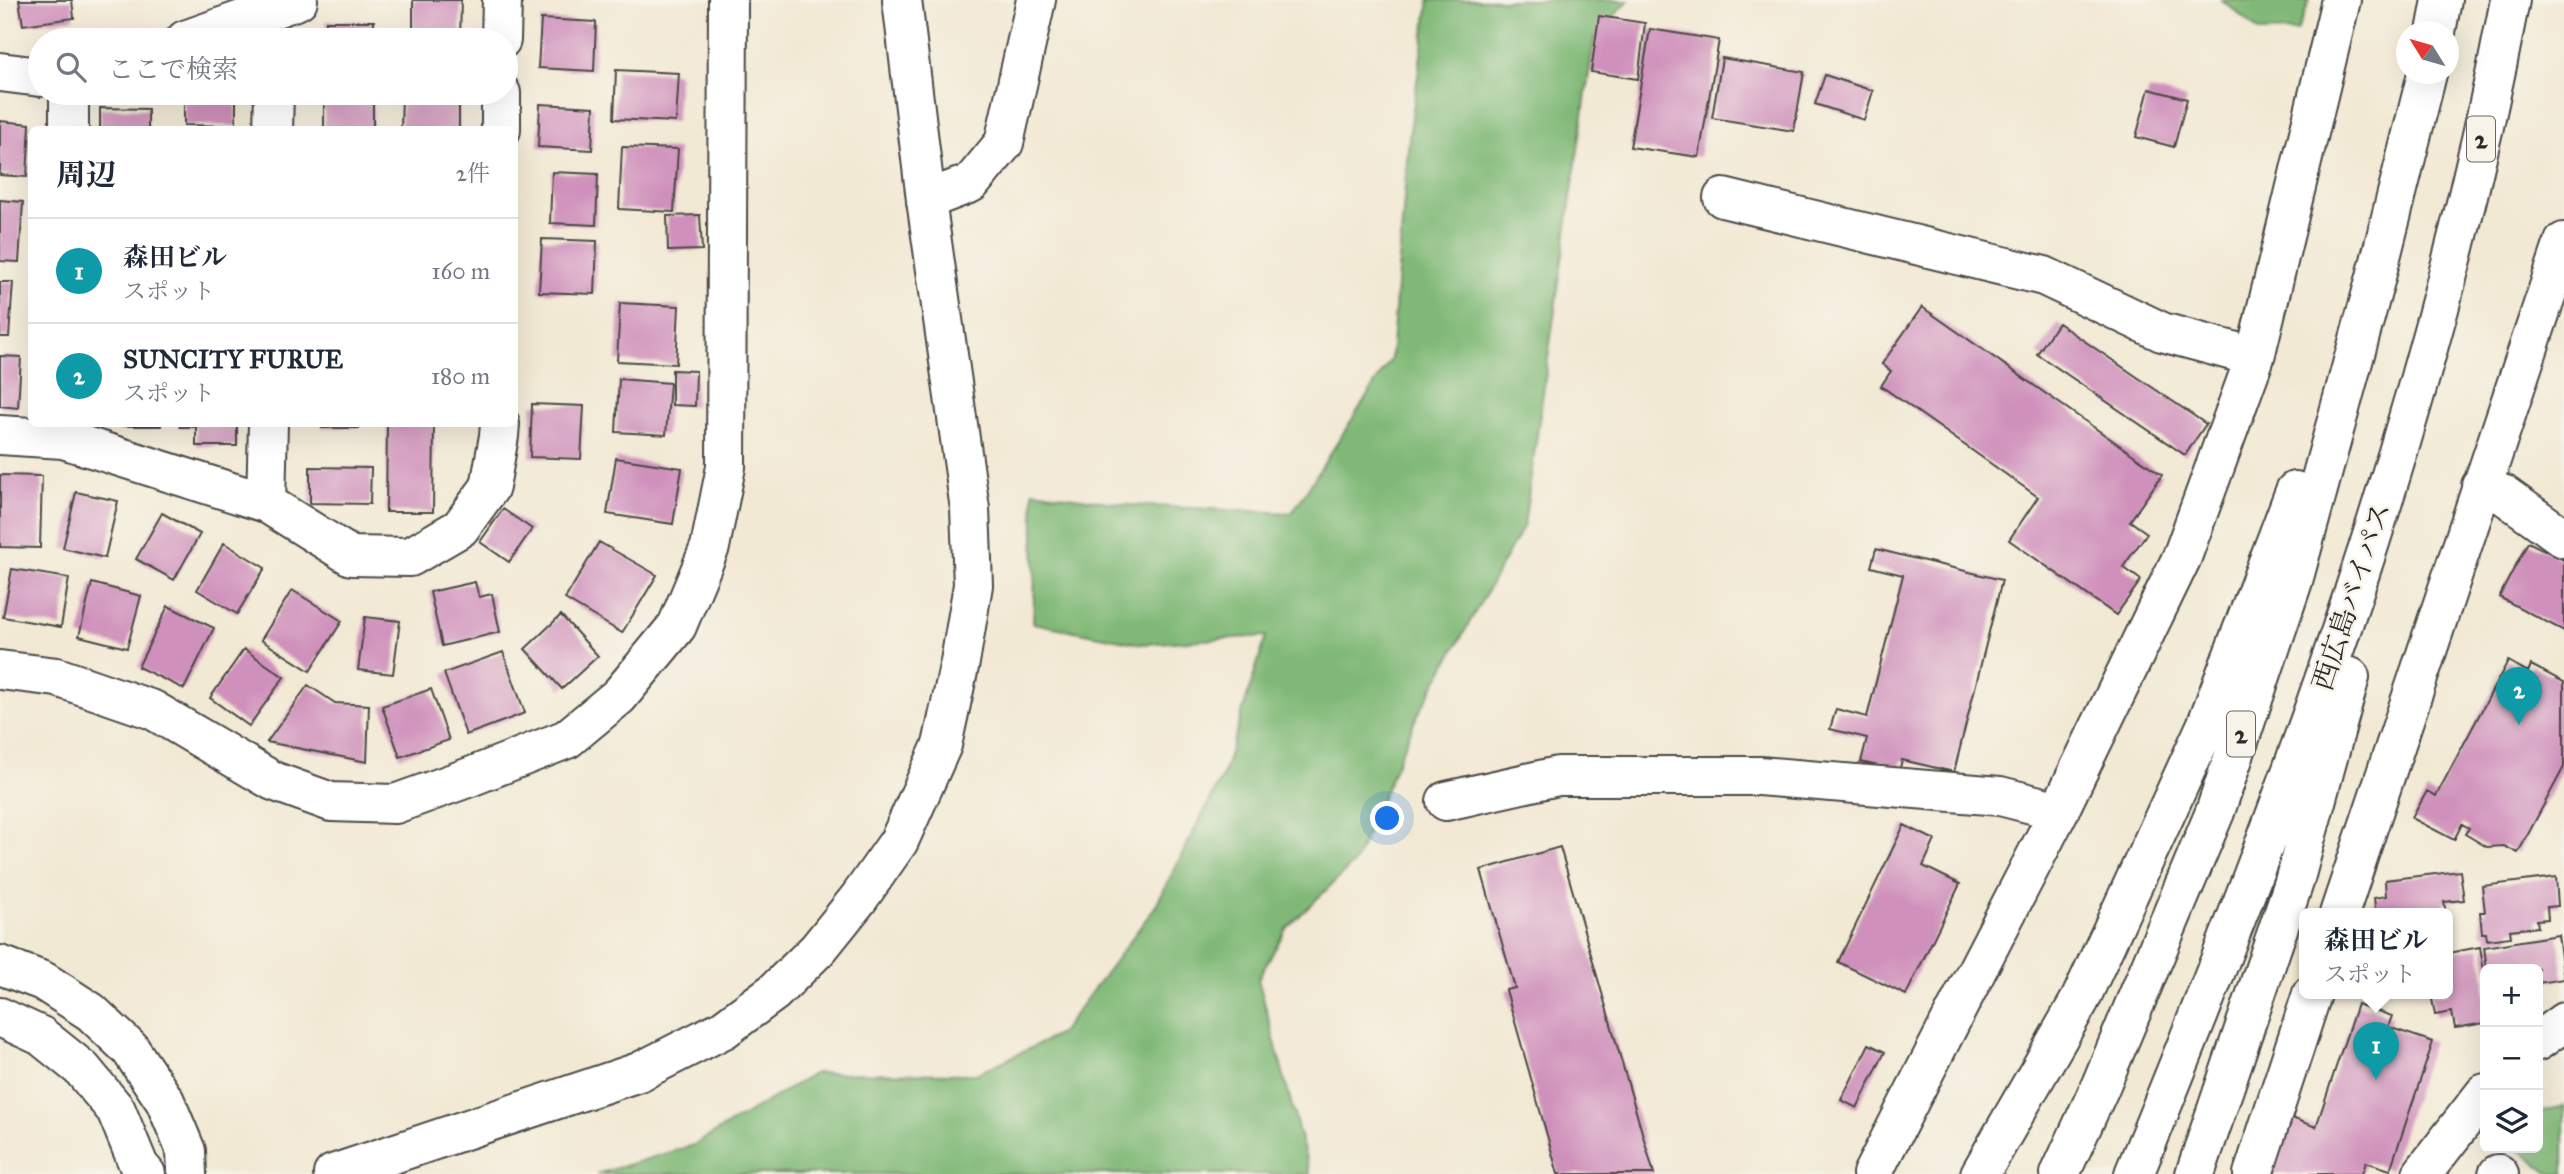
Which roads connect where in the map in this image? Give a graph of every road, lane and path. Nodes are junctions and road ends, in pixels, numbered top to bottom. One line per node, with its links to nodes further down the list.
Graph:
1 (502, 0): 11 (main road)
2 (728, 0): 34 (main road)
3 (902, 0): 22 (main road)
4 (1036, 0): 22 (main road)
5 (2341, 0): 26 (main road)
6 (2442, 0): 9 (main road)
7 (2510, 0): 25 (main road, 西広島バイパス / 2)
8 (281, 17): 10 (main road)
9 (2438, 21)
10 (235, 28)
11 (502, 28)
12 (0, 72): 13 (main road)
13 (28, 76)
14 (2424, 84): 24 (main road, 2)
15 (69, 105): 18 (main road)
16 (274, 105): 19 (main road)
17 (501, 105): 20 (main road)
18 (69, 126)
19 (273, 126)
20 (501, 126)
21 (1723, 198): 26 (main road)
22 (926, 200): 46 (main road)
23 (2564, 242): 31 (main road)
24 (2376, 276): 48 (main road); 49 (main road, 2)
25 (2448, 277): 50 (main road, 西広島バイパス / 2); 51 (main road)
26 (2255, 356): 36 (main road)
27 (268, 427): 32 (main road)
28 (500, 427): 32 (main road)
29 (63, 431): 30 (main road); 32 (main road)
30 (0, 435)
31 (2482, 486): 33 (main road); 37 (main road)
32 (266, 503)
33 (2564, 538)
34 (0, 670)
35 (1446, 801): 36 (main road)
36 (2059, 811): 47 (main road)
37 (2341, 908)
38 (0, 965): 45 (main road)
39 (2310, 999): 52 (main road)
40 (0, 1017): 44 (main road)
41 (2564, 1022): 42 (main road)
42 (2543, 1037)
43 (2480, 1099): 53 (main road)
44 (146, 1174)
45 (187, 1174)
46 (333, 1174)
47 (1872, 1174)
48 (1980, 1174)
49 (2060, 1174)
50 (2134, 1174)
51 (2195, 1174)
52 (2253, 1174)
53 (2422, 1174)

